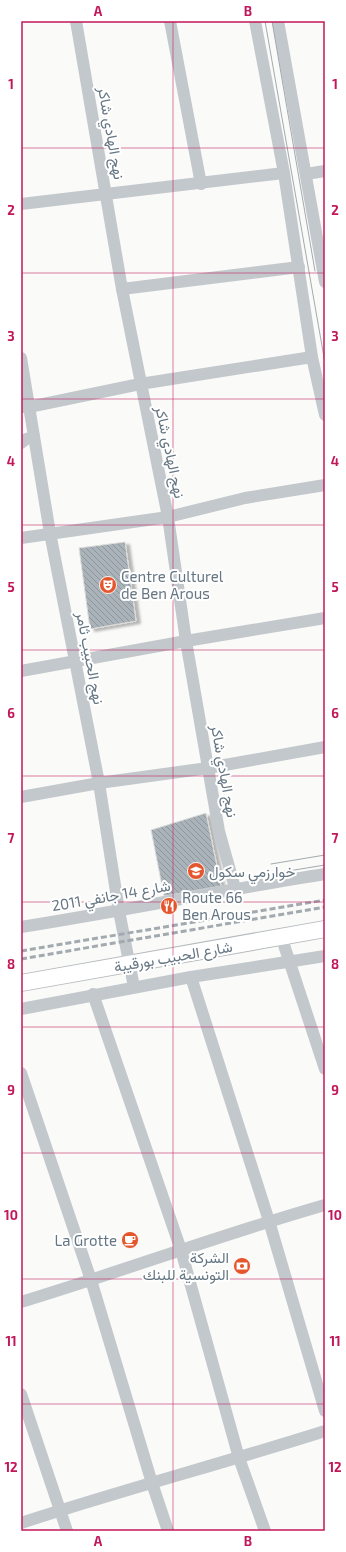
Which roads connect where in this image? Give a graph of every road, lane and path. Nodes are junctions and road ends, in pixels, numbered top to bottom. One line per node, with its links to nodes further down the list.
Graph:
1 (76, 21): 9 (street, نهج الهادي شاكر)
2 (170, 21): 8 (street)
3 (255, 21): 6 (street)
4 (278, 21): 7 (street)
5 (325, 171): 7 (street)
6 (284, 173): 8 (street); 11 (street)
7 (306, 174): 12 (street)
8 (201, 184): 9 (street)
9 (107, 195): 10 (street); 13 (street, نهج الهادي شاكر)
10 (21, 204)
11 (298, 267): 13 (street); 14 (street)
12 (325, 282)
13 (122, 288): 16 (street, نهج الهادي شاكر)
14 (312, 357): 16 (street); 18 (street)
15 (21, 358): 17 (street, نهج الحبيب ثامر)
16 (140, 384): 17 (street); 22 (street, نهج الهادي شاكر)
17 (25, 407): 19 (street, نهج الحبيب ثامر)
18 (325, 415)
19 (34, 437): 20 (street); 23 (street, نهج الحبيب ثامر)
20 (21, 443)
21 (325, 485): 22 (street)
22 (168, 517): 23 (street); 26 (street, نهج الهادي شاكر)
23 (50, 533): 24 (street); 27 (street, نهج الحبيب ثامر)
24 (21, 538)
25 (325, 618): 26 (street)
26 (186, 641): 27 (street); 30 (street, نهج الهادي شاكر)
27 (76, 662): 28 (street); 31 (street, نهج الحبيب ثامر)
28 (21, 671)
29 (325, 747): 30 (street)
30 (208, 768): 31 (street); 34 (street, نهج الهادي شاكر)
31 (99, 783): 32 (street); 35 (street, نهج الحبيب ثامر)
32 (21, 797)
33 (325, 874): 34 (street, شارع 14 جانفي 2011)
34 (235, 888): 35 (street, شارع 14 جانفي 2011)
35 (119, 911): 36 (street, شارع 14 جانفي 2011); 41 (street, نهج الحبيب ثامر)
36 (21, 927)
37 (325, 929): 38 (main road, شارع الحبيب بورقيبة)
38 (281, 936): 40 (street); 41 (main road, شارع الحبيب بورقيبة)
39 (325, 956): 40 (street)
40 (290, 962): 42 (street); 47 (street)
41 (129, 964): 43 (main road, شارع الحبيب بورقيبة); 44 (street, نهج الحبيب ثامر)
42 (191, 977): 44 (street); 50 (street)
43 (21, 983)
44 (134, 987): 45 (street)
45 (94, 994): 46 (street); 51 (street)
46 (21, 1009)
47 (325, 1069)
48 (21, 1072): 52 (street)
49 (325, 1205): 50 (street)
50 (269, 1221): 51 (street); 55 (street)
51 (181, 1250): 52 (street); 57 (street)
52 (91, 1280): 53 (street); 58 (street)
53 (21, 1302)
54 (21, 1394): 59 (street)
55 (325, 1411)
56 (325, 1431): 57 (street)
57 (239, 1458): 58 (street); 63 (street)
58 (152, 1483): 59 (street); 62 (street)
59 (61, 1510): 60 (street); 61 (street)
60 (21, 1522)
61 (67, 1531)
62 (168, 1531)
63 (265, 1531)

